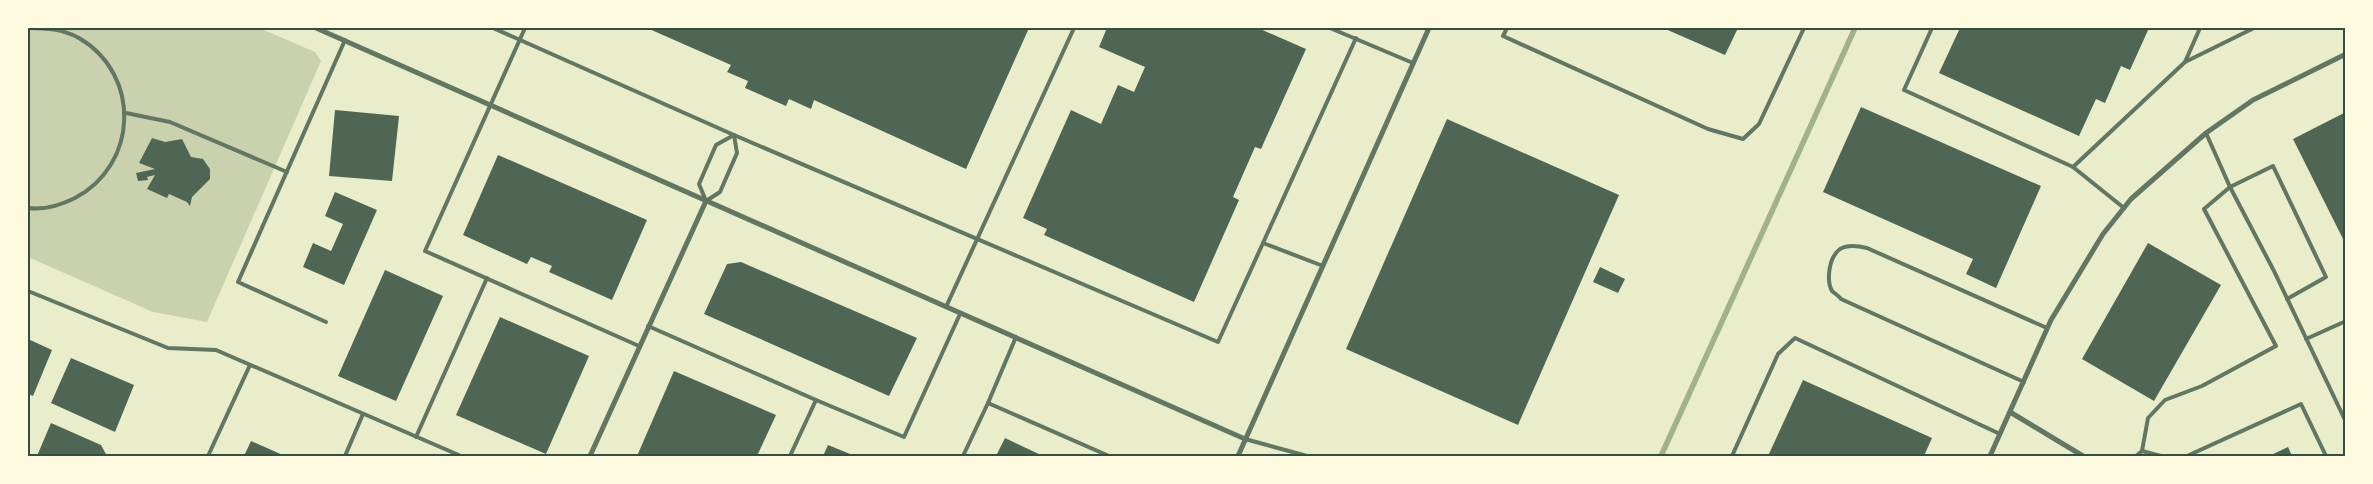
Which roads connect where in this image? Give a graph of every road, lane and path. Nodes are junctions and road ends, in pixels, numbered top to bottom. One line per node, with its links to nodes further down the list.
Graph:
1 (28, 28): 20 (lane)
2 (316, 28): 15 (street)
3 (493, 28): 14 (lane)
4 (525, 28): 14 (lane)
5 (1074, 28): 29 (lane)
6 (1330, 28): 13 (lane)
7 (1429, 28): 18 (street)
8 (1507, 28): 9 (lane)
9 (1804, 28)
10 (1932, 28): 23 (lane)
11 (2200, 28): 17 (lane)
12 (2254, 28): 17 (lane)
13 (1356, 38): 18 (lane); 30 (lane)
14 (520, 39): 19 (lane); 22 (lane)
15 (345, 40): 19 (street); 24 (lane)
16 (2346, 54): 21 (street)
17 (2185, 62): 23 (lane)
18 (1413, 63): 31 (street)
19 (490, 104): 26 (street); 32 (lane)
20 (126, 113): 24 (lane); 27 (lane)
21 (2206, 133): 25 (lane); 28 (street)
22 (734, 135): 26 (lane); 26 (lane); 29 (lane)
23 (2073, 167): 28 (lane)
24 (287, 172): 38 (lane)
25 (2230, 187): 34 (lane); 34 (lane); 54 (lane)
26 (706, 201): 35 (street); 39 (street)
27 (28, 208)
28 (2124, 208): 40 (street)
29 (977, 239): 30 (lane); 35 (lane)
30 (1263, 243): 31 (lane)
31 (1323, 266): 53 (street)
32 (487, 278): 43 (lane); 52 (lane)
33 (28, 291): 44 (lane)
34 (2287, 299): 42 (lane)
35 (946, 307): 36 (street)
36 (960, 314): 41 (street); 46 (lane)
37 (2346, 321): 42 (lane)
38 (326, 322)
39 (648, 326): 43 (street); 46 (lane)
40 (2047, 328): 45 (street); 45 (lane)
41 (1016, 337): 47 (lane); 53 (street)
42 (2306, 339): 50 (lane)
43 (639, 346): 58 (street)
44 (250, 365): 49 (lane); 55 (lane)
45 (2024, 382): 48 (street)
46 (816, 400): 59 (lane)
47 (988, 403): 60 (lane); 61 (lane)
48 (2010, 412): 51 (street); 66 (street)
49 (363, 414): 52 (lane); 56 (lane)
50 (2346, 422)
51 (2000, 434): 64 (lane); 65 (street)
52 (416, 437): 57 (lane)
53 (1246, 439): 62 (street); 63 (lane)
54 (2142, 451): 67 (lane); 68 (lane)
55 (208, 456)
56 (345, 456)
57 (461, 456)
58 (590, 456)
59 (790, 456)
60 (963, 456)
61 (1110, 456)
62 (1238, 456)
63 (1307, 456)
64 (1732, 456)
65 (1990, 456)
66 (2083, 456)
67 (2136, 456)
68 (2161, 456)
69 (2187, 456): 70 (lane)
70 (2326, 456)

